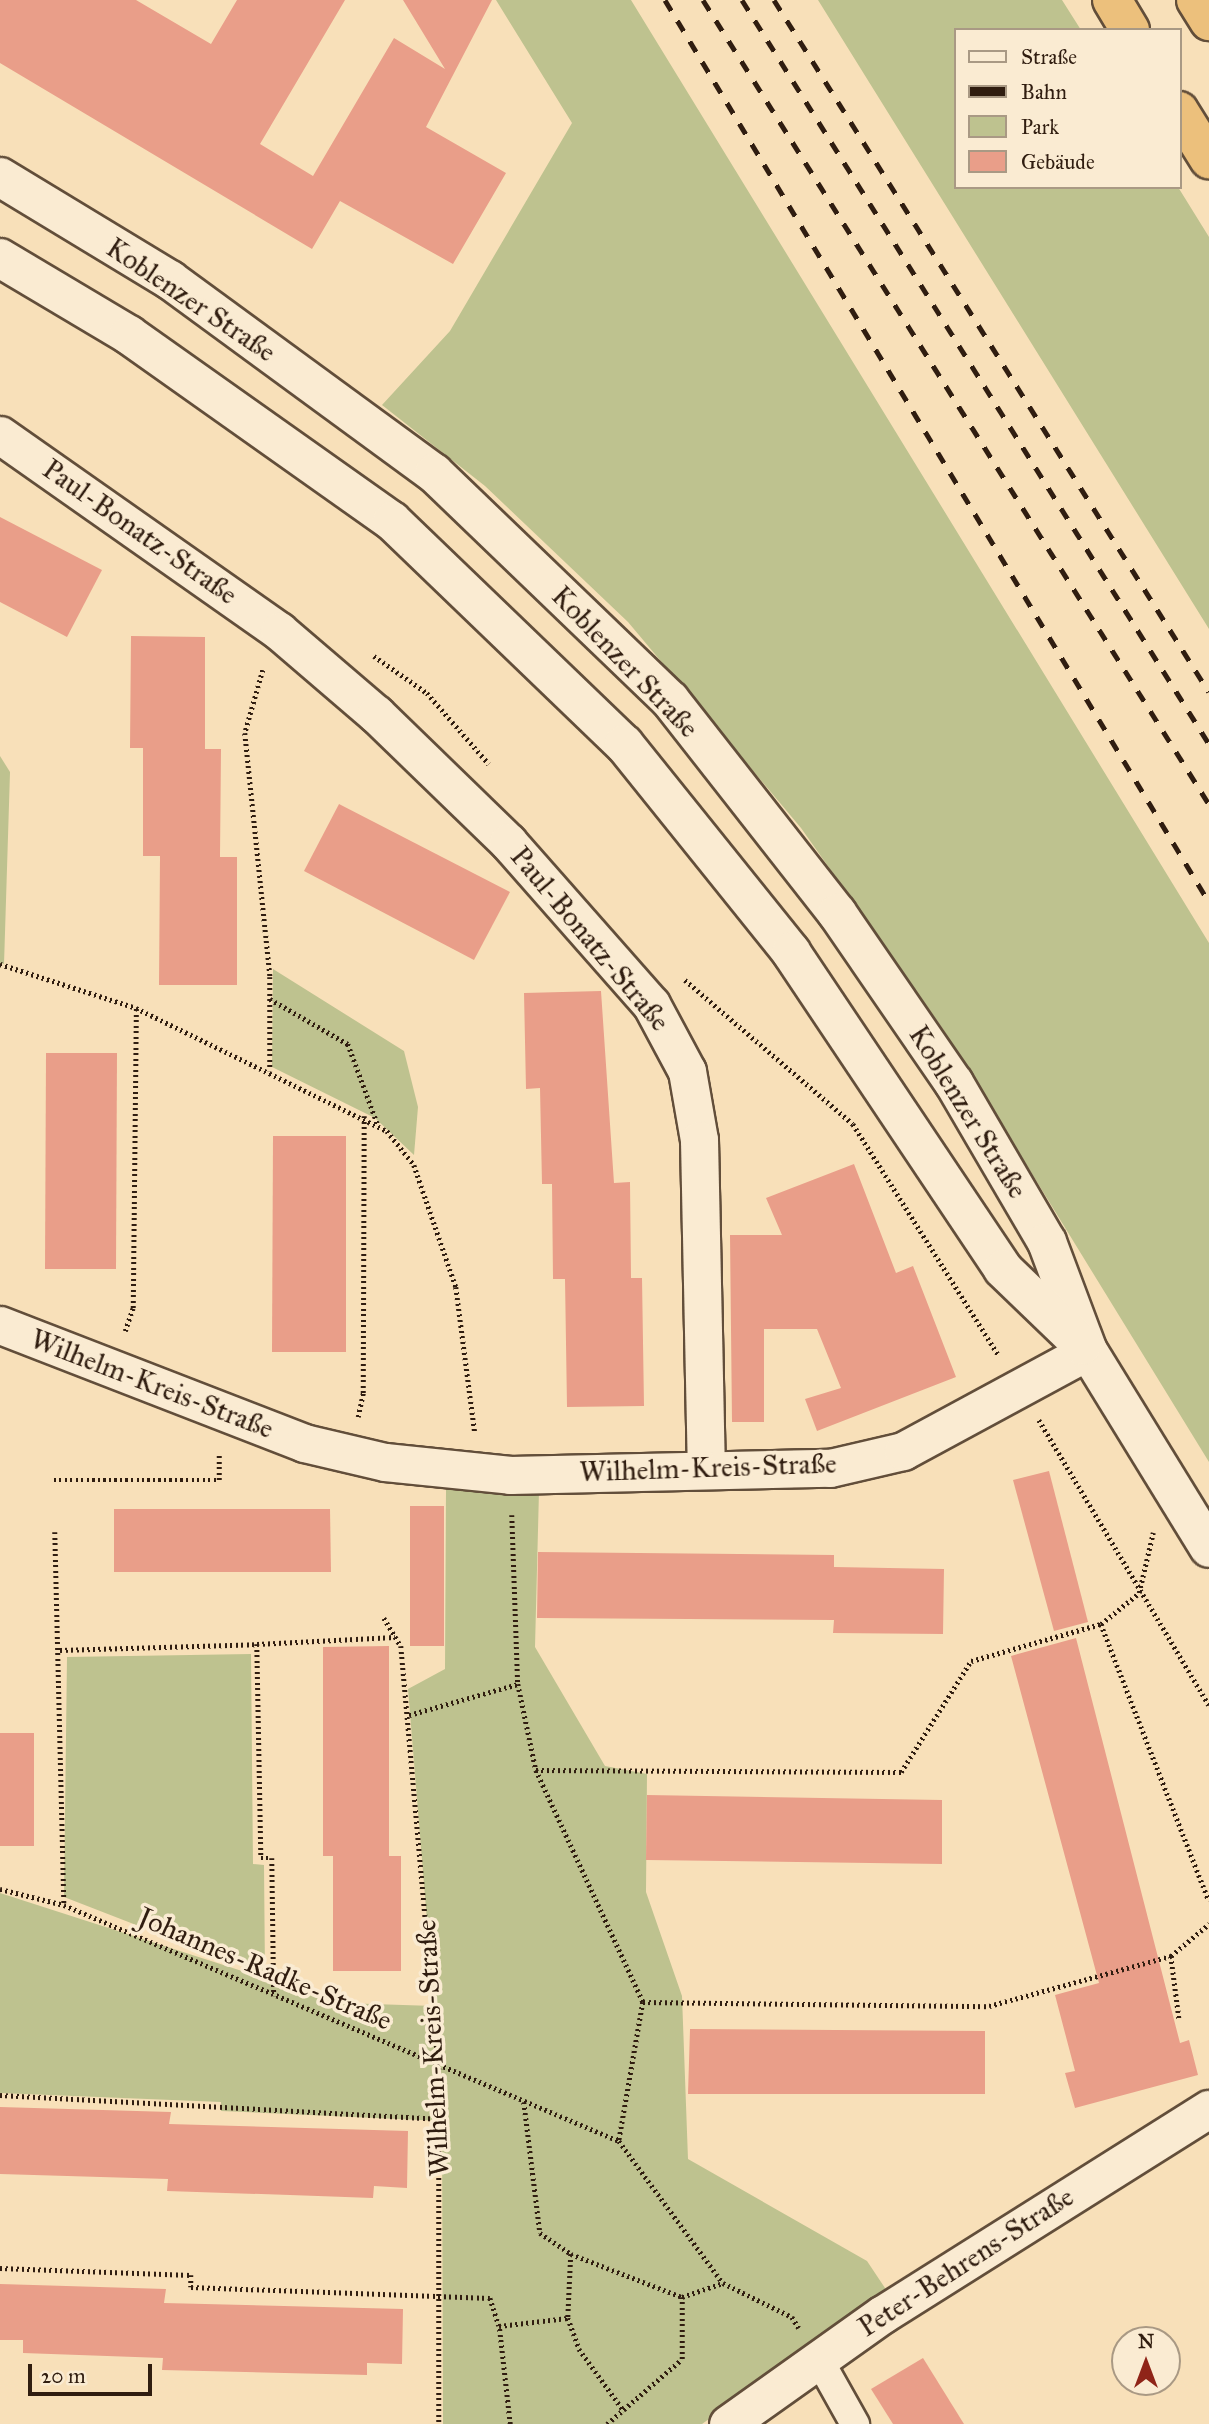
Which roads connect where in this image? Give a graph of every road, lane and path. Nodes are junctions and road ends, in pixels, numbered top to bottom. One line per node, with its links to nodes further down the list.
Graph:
1 (1112, 0): 4 (highway)
2 (1196, 0): 3 (highway)
3 (1209, 21)
4 (1129, 28)
5 (1181, 114): 6 (highway)
6 (1209, 159)
7 (0, 177): 19 (main road, Koblenzer Straße)
8 (0, 258): 19 (main road, Koblenzer Straße)
9 (0, 435): 10 (street, Paul-Bonatz-Straße)
10 (279, 631): 12 (path); 23 (street, Paul-Bonatz-Straße)
11 (0, 964): 13 (path)
12 (270, 999): 14 (path); 16 (path)
13 (136, 1008): 14 (path); 17 (path)
14 (270, 1071): 15 (path)
15 (364, 1116): 16 (path); 21 (path)
16 (378, 1126): 24 (path)
17 (133, 1308)
18 (0, 1325): 22 (street, Wilhelm-Kreis-Straße)
19 (1088, 1351): 20 (street, Wilhelm-Kreis-Straße); 27 (main road, Koblenzer Straße)
20 (1023, 1391): 23 (street, Wilhelm-Kreis-Straße); 28 (path)
21 (363, 1393)
22 (219, 1410): 24 (street, Wilhelm-Kreis-Straße); 25 (path)
23 (706, 1470): 24 (street, Wilhelm-Kreis-Straße)
24 (493, 1473): 34 (path)
25 (54, 1480)
26 (55, 1532): 33 (path)
27 (1209, 1548)
28 (1139, 1593): 30 (path); 35 (path)
29 (384, 1618): 31 (path, Wilhelm-Kreis-Straße)
30 (1101, 1624): 37 (path); 39 (path)
31 (396, 1637): 32 (path); 36 (path, Wilhelm-Kreis-Straße)
32 (257, 1644): 33 (path); 43 (path)
33 (60, 1650): 40 (path)
34 (518, 1684): 36 (path); 37 (path)
35 (1209, 1705)
36 (409, 1715): 46 (path, Wilhelm-Kreis-Straße)
37 (536, 1770): 44 (path)
38 (0, 1889): 40 (path, Johannes-Radke-Straße)
39 (1209, 1901)
40 (64, 1905): 43 (path, Johannes-Radke-Straße)
41 (1209, 1924): 42 (path)
42 (1171, 1956): 44 (path); 45 (path)
43 (274, 1996): 46 (path, Johannes-Radke-Straße)
44 (643, 2002): 51 (path)
45 (1179, 2018)
46 (439, 2068): 48 (path, Johannes-Radke-Straße); 50 (path, Wilhelm-Kreis-Straße)
47 (0, 2095): 50 (path)
48 (524, 2102): 51 (path, Johannes-Radke-Straße); 52 (path)
49 (1209, 2109): 59 (street, Peter-Behrens-Straße)
50 (442, 2119): 55 (path, Wilhelm-Kreis-Straße)
51 (619, 2141): 54 (path)
52 (571, 2254): 56 (path); 57 (path)
53 (0, 2268): 55 (path)
54 (723, 2283): 56 (path); 59 (path)
55 (438, 2295): 58 (path); 61 (path, Wilhelm-Kreis-Straße)
56 (682, 2297): 60 (path)
57 (568, 2318): 58 (path); 60 (path)
58 (499, 2326): 62 (path)
59 (818, 2358): 64 (street, Peter-Behrens-Straße); 65 (street)
60 (624, 2411): 63 (path)
61 (439, 2424)
62 (510, 2424)
63 (607, 2424)
64 (728, 2424)
65 (855, 2424)

